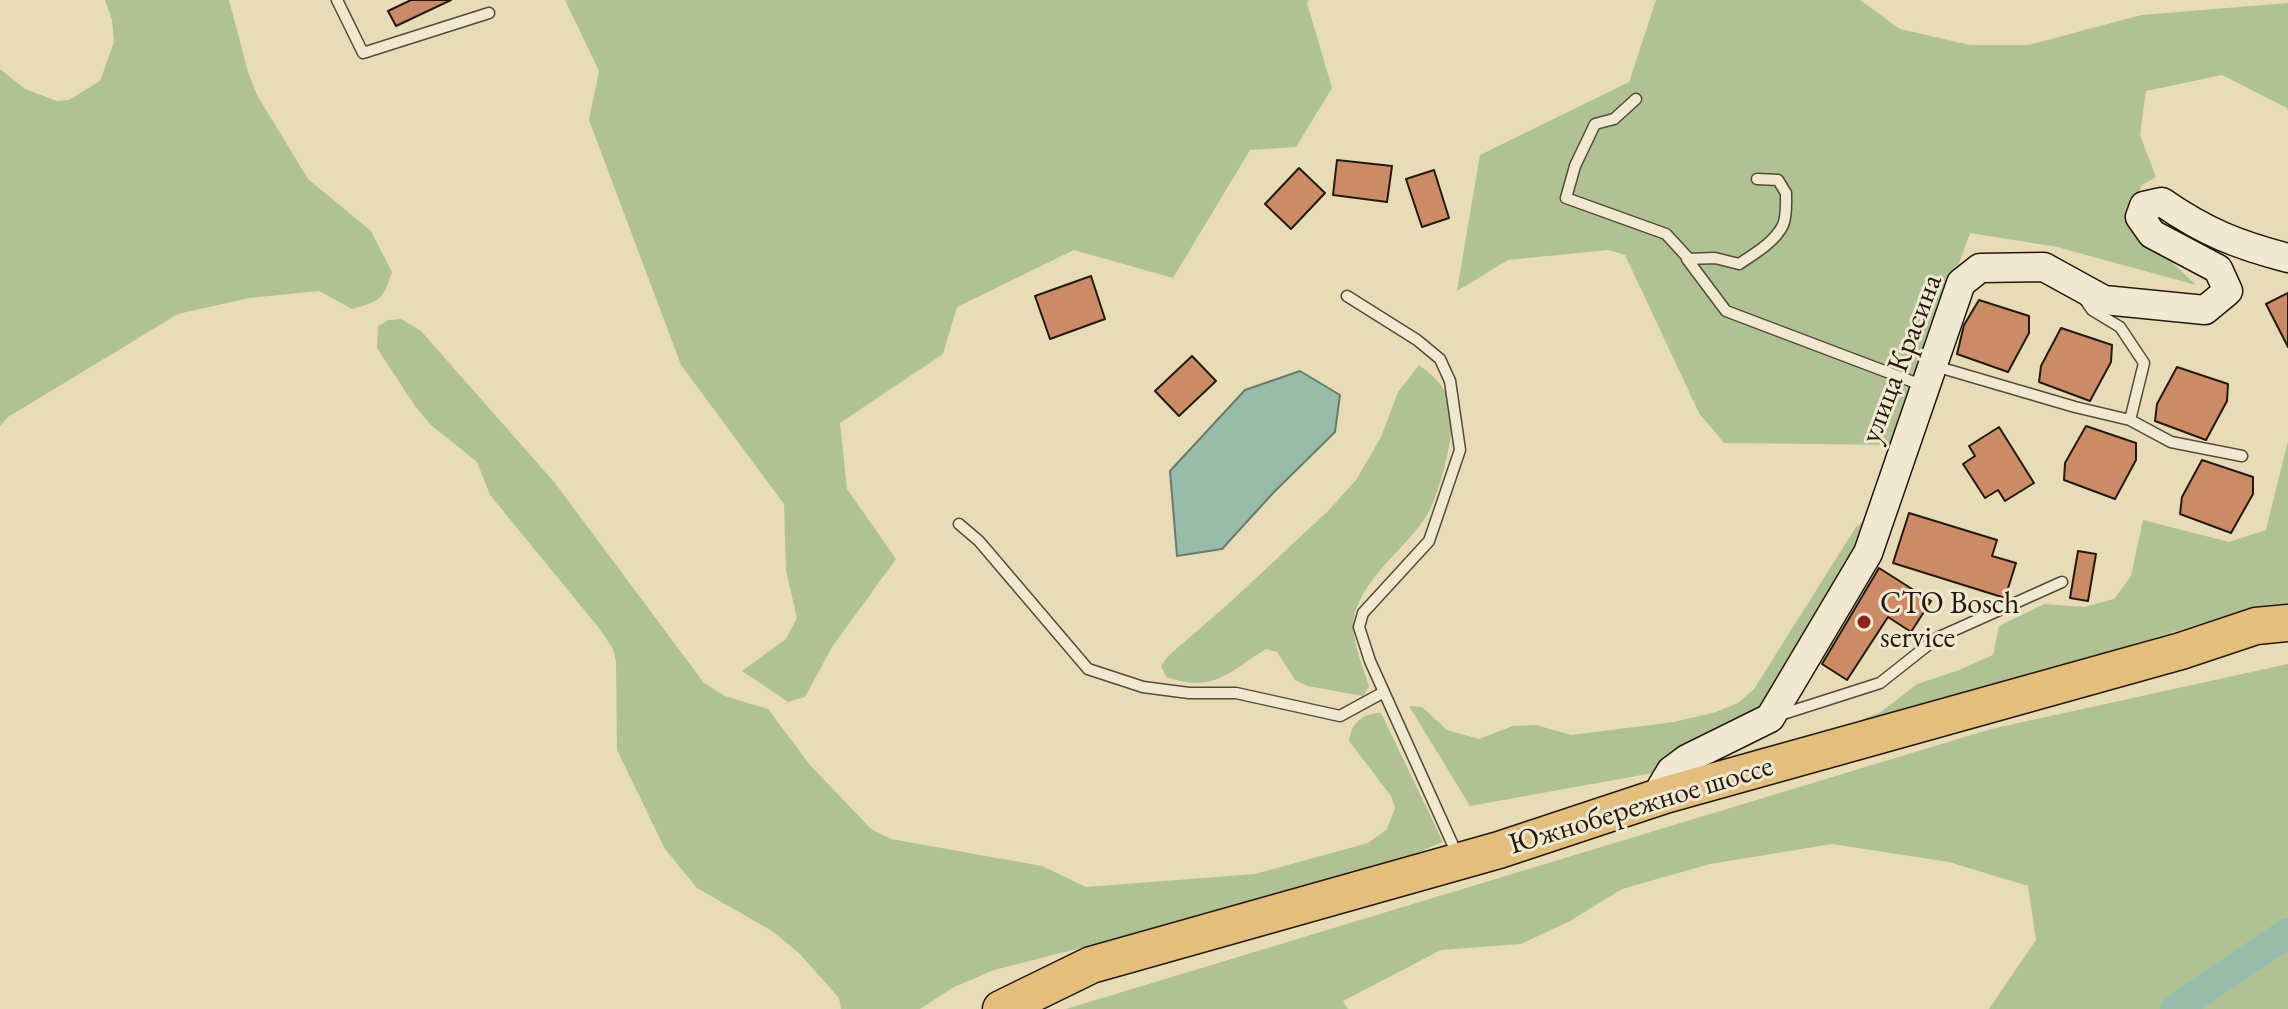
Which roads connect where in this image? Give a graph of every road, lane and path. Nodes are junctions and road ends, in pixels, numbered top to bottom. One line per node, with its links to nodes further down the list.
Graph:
1 (337, 0): 2 (lane)
2 (489, 13)
3 (1636, 99): 6 (lane)
4 (1757, 179): 6 (lane)
5 (2288, 258): 7 (street, улица Красина)
6 (1689, 259): 9 (lane)
7 (2073, 283): 9 (street, улица Красина); 10 (lane)
8 (1347, 296): 15 (lane)
9 (1929, 376): 10 (lane); 16 (street, улица Красина)
10 (2130, 420): 11 (lane)
11 (2242, 456)
12 (959, 524): 15 (lane)
13 (2062, 582): 16 (lane)
14 (2277, 626): 17 (highway, Южнобережное шоссе); 17 (highway, Южнобережное шоссе)
15 (1384, 692): 18 (lane)
16 (1770, 718): 17 (street)
17 (1665, 806): 18 (highway, Южнобережное шоссе); 19 (highway, Южнобережное шоссе)
18 (1459, 860): 19 (highway, Южнобережное шоссе)
19 (1266, 925): 20 (highway, Южнобережное шоссе); 21 (highway, Южнобережное шоссе)
20 (1001, 1009)
21 (1037, 1009)

